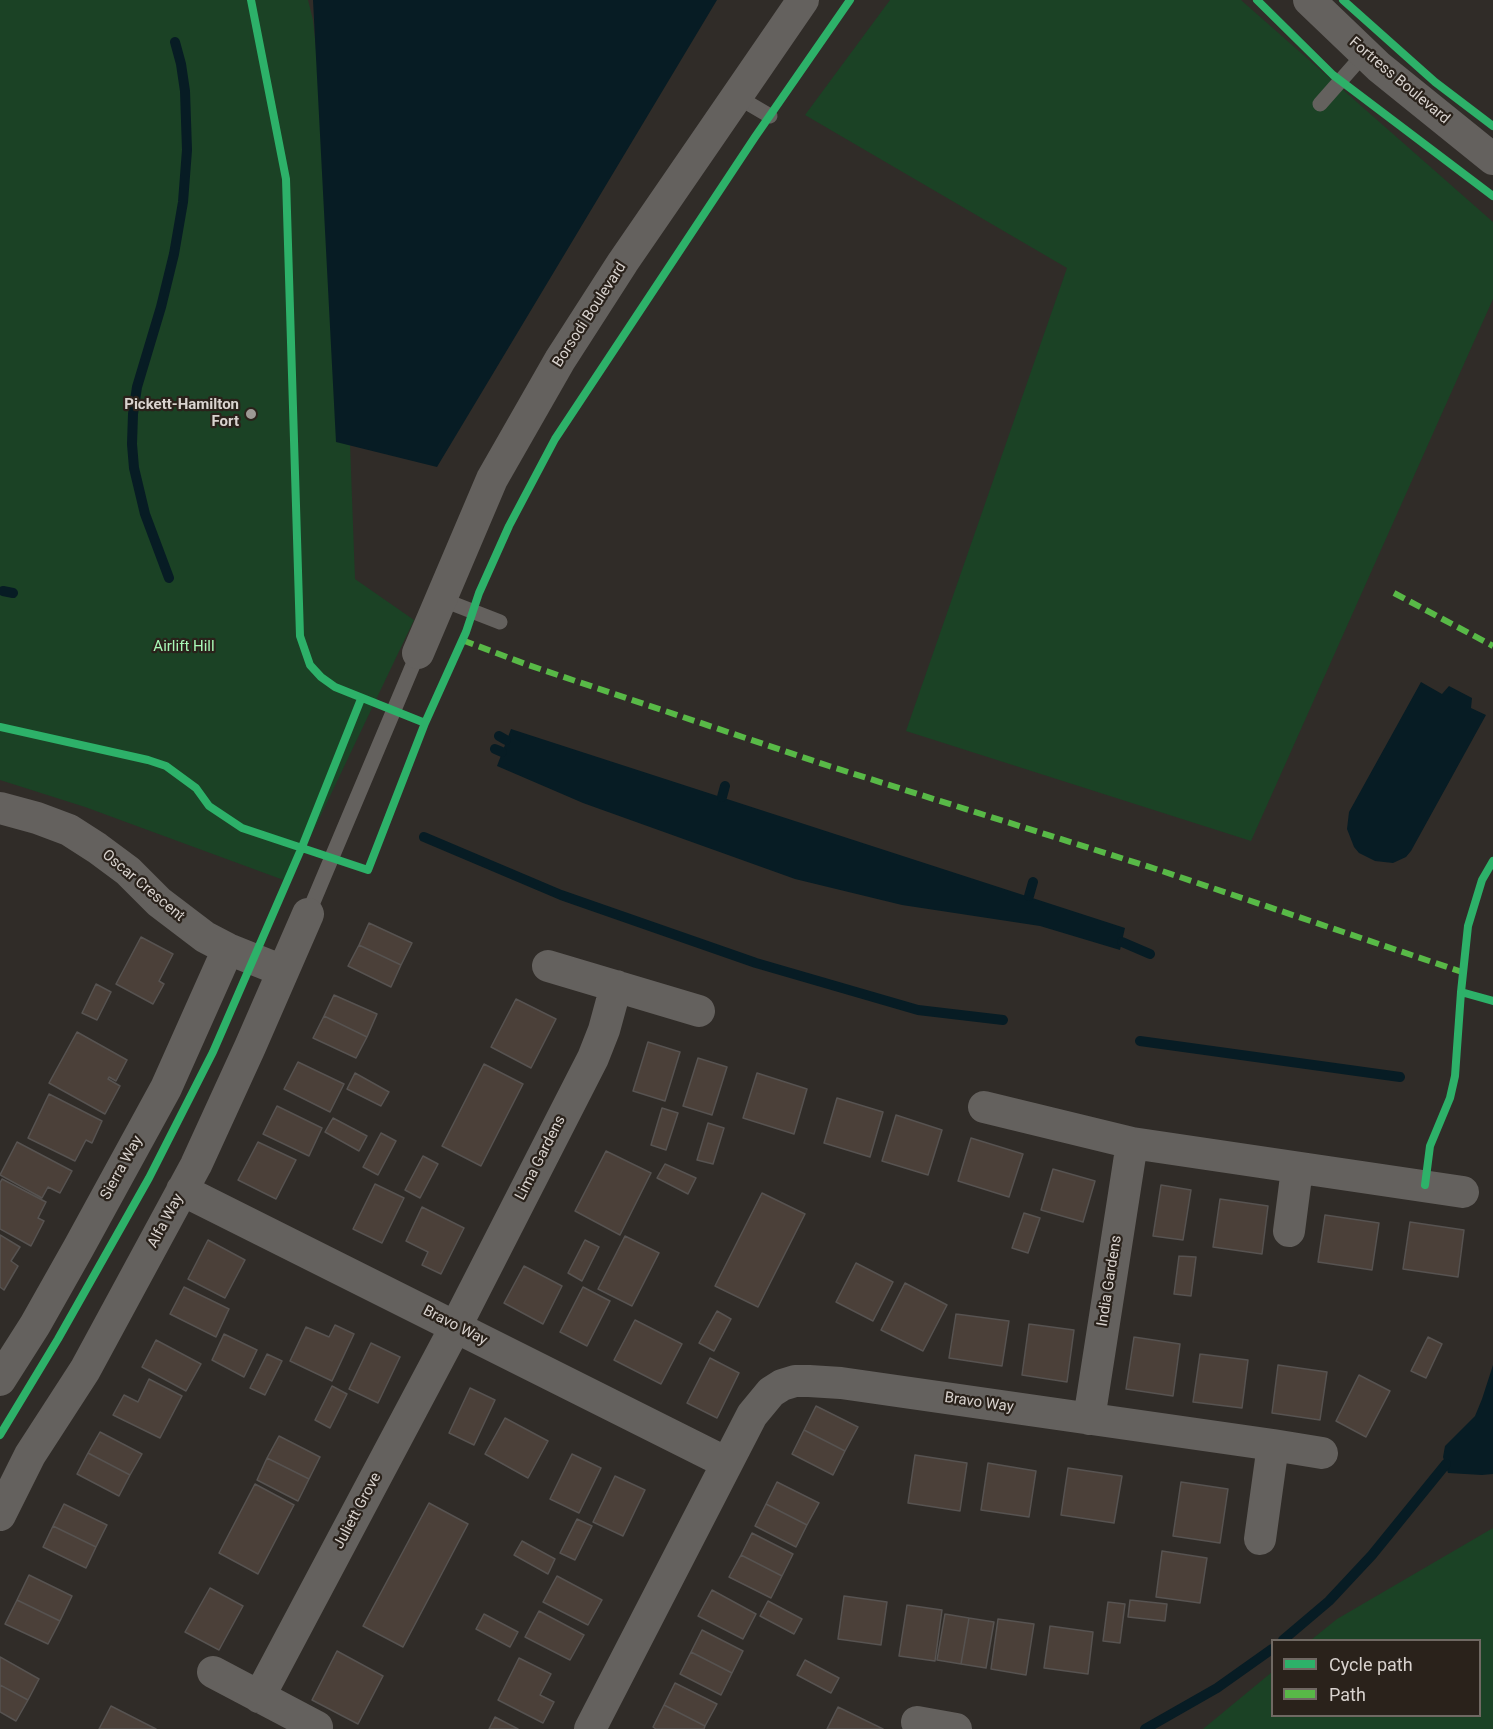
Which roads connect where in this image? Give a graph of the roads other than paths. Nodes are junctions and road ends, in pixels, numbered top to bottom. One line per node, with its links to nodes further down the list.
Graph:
1 (803, 0): 4 (street, Borsodi Boulevard)
2 (1308, 0): 3 (street, Fortress Boulevard)
3 (1365, 53): 5 (lane); 7 (street, Fortress Boulevard)
4 (736, 96): 6 (lane); 8 (street, Borsodi Boulevard)
5 (1320, 104)
6 (770, 116)
7 (1493, 159)
8 (441, 599): 9 (lane); 10 (street, Borsodi Boulevard)
9 (500, 622)
10 (418, 653): 12 (lane)
11 (0, 808): 13 (street, Oscar Crescent)
12 (308, 915): 15 (street, Alfa Way)
13 (228, 949): 15 (street, Oscar Crescent); 25 (street, Sierra Way)
14 (548, 966): 16 (street)
15 (283, 971): 21 (street, Alfa Way)
16 (616, 986): 17 (street); 24 (street, Lima Gardens)
17 (699, 1011)
18 (984, 1107): 19 (street)
19 (1132, 1143): 20 (street); 26 (street, India Gardens)
20 (1297, 1169): 22 (street); 23 (street)
21 (182, 1190): 24 (street, Bravo Way); 30 (street, Alfa Way)
22 (1463, 1192)
23 (1290, 1231)
24 (456, 1326): 29 (street, Bravo Way); 33 (street, Juliett Grove)
25 (0, 1380)
26 (1089, 1419): 27 (street, Bravo Way); 29 (street, Bravo Way)
27 (1273, 1445): 28 (street, Bravo Way); 31 (street)
28 (1322, 1453)
29 (728, 1463): 36 (street, Bravo Way)
30 (0, 1515)
31 (1260, 1539)
32 (213, 1672): 33 (street)
33 (259, 1697): 35 (street)
34 (917, 1722): 37 (street)
35 (317, 1727)
36 (590, 1729)
37 (957, 1729)

